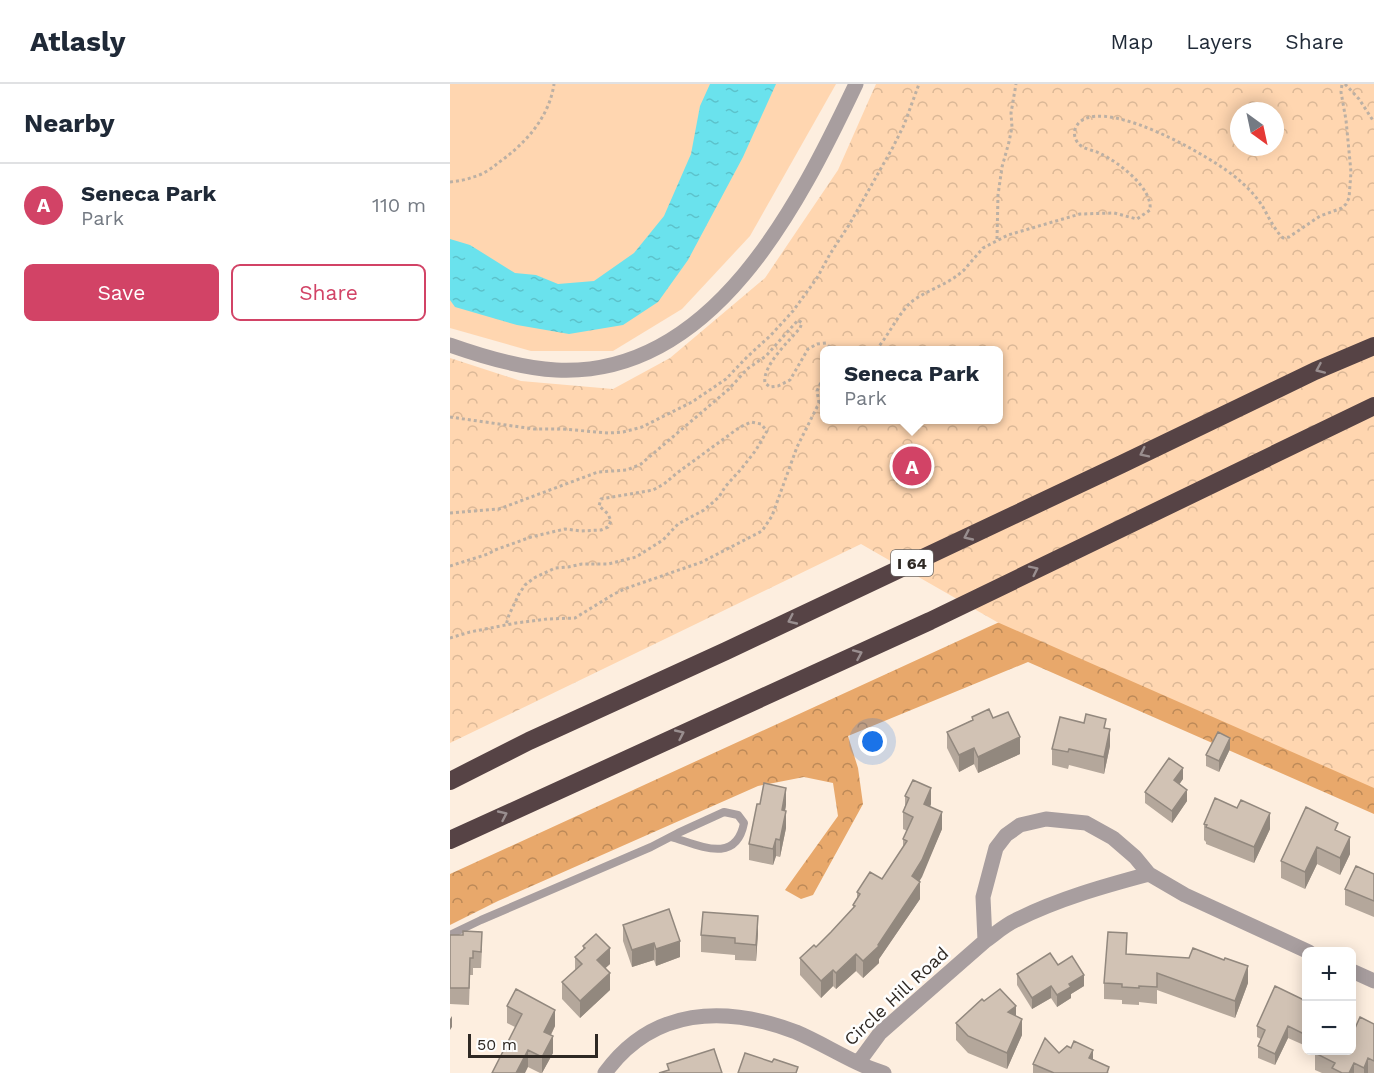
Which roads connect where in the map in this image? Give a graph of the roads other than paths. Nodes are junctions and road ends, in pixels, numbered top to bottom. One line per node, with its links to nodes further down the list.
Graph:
1 (856, 84): 2 (street)
2 (450, 345)
3 (1374, 346): 5 (highway, I 64, one-way to 5)
4 (1374, 406): 7 (highway, one-way to 4)
5 (450, 781)
6 (671, 837): 6 (lane); 9 (lane)
7 (450, 840)
8 (1149, 874): 10 (street, Circle Hill Road); 10 (street); 11 (street)
9 (450, 935)
10 (985, 941): 14 (street, Circle Hill Road)
11 (1302, 948)
12 (1356, 973): 13 (street)
13 (1374, 981)
14 (858, 1063): 15 (street, Circle Hill Road); 16 (street)
15 (605, 1073)
16 (884, 1073)

